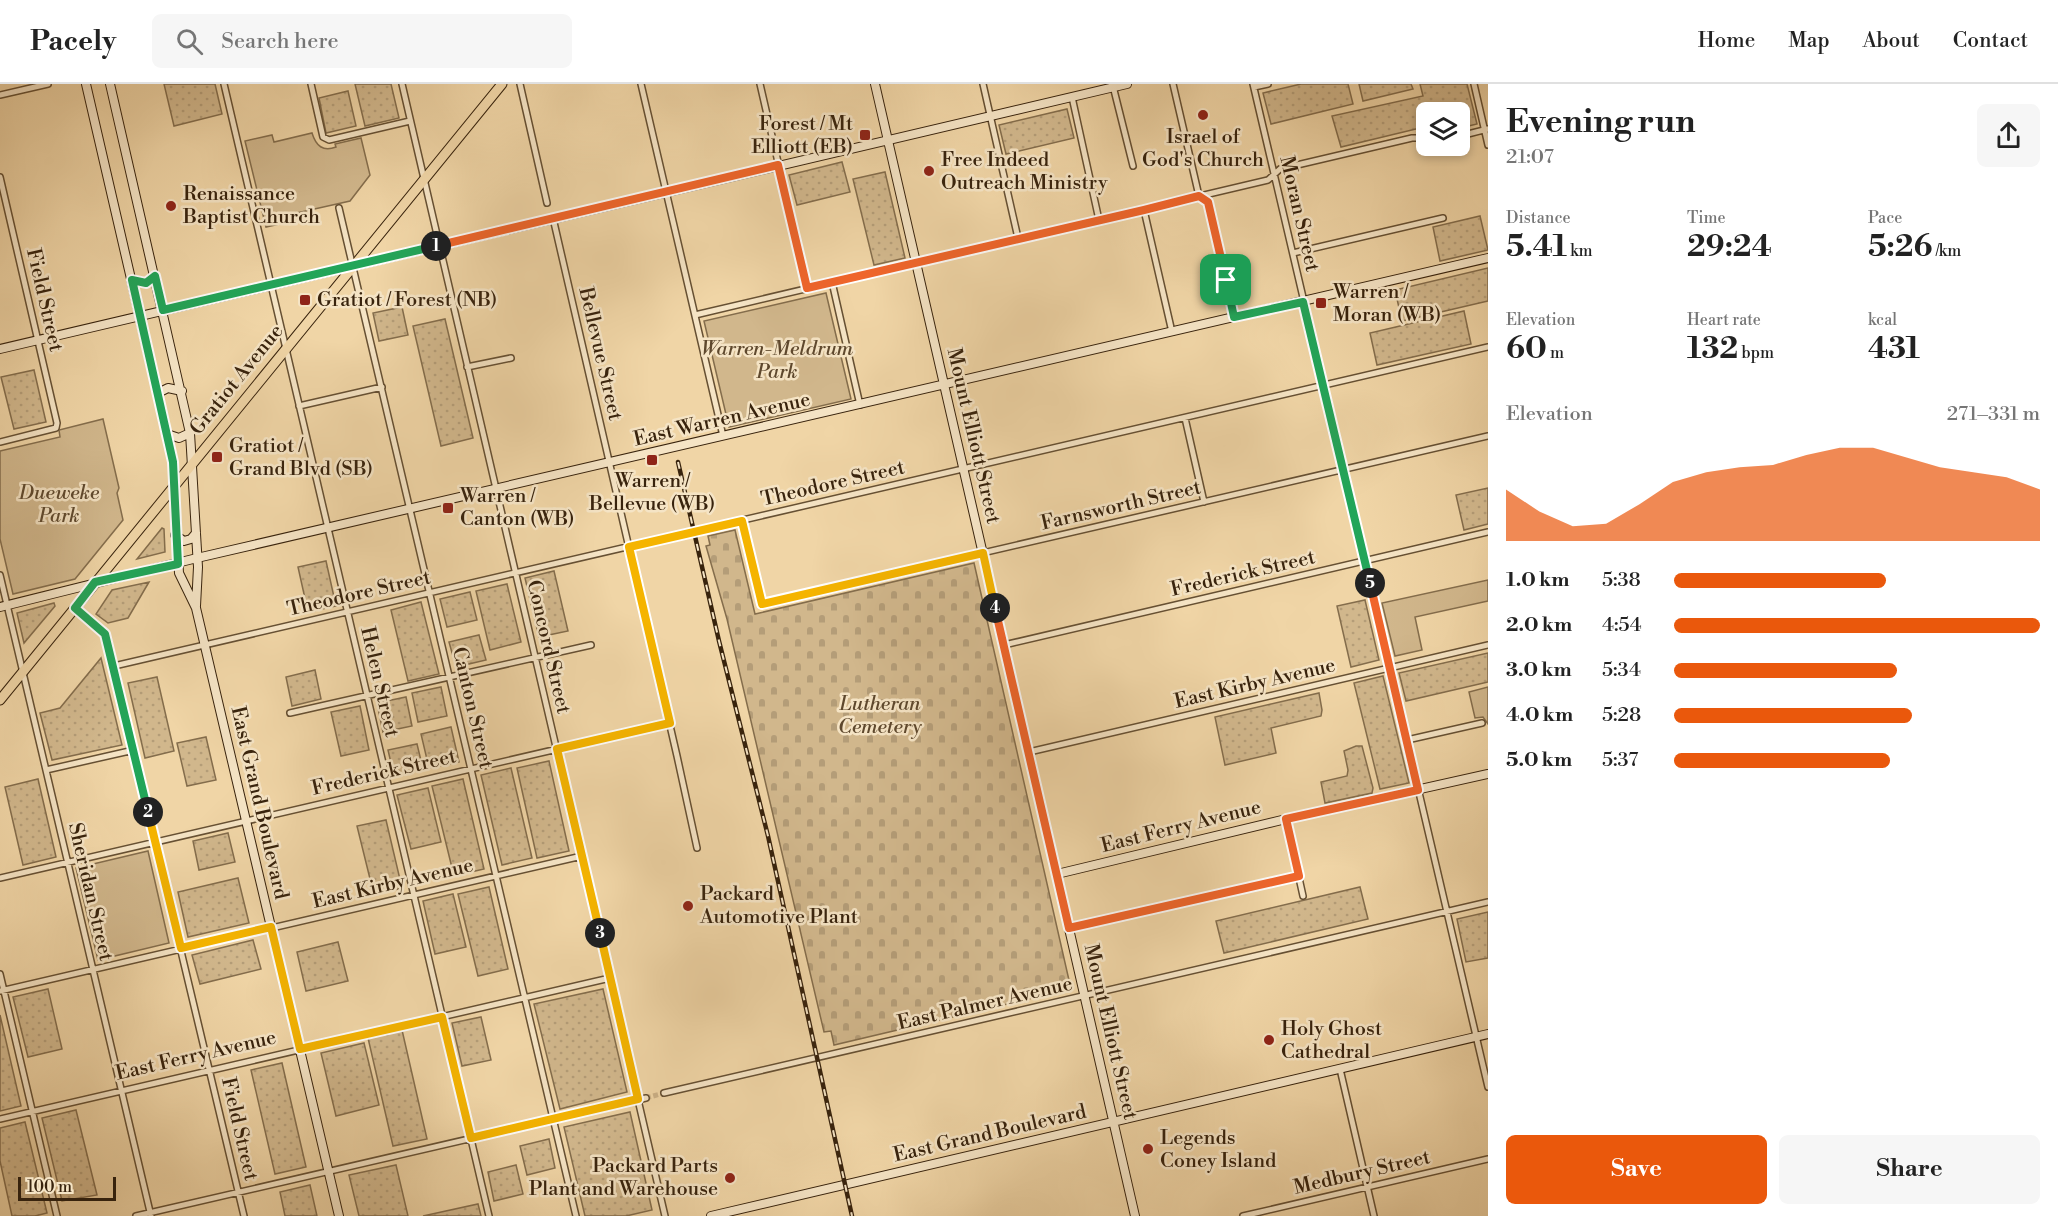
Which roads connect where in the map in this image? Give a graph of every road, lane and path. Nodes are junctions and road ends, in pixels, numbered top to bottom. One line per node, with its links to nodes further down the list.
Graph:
1 (48, 84): 19 (street)
2 (86, 84): 48 (main road, East Grand Boulevard)
3 (110, 84): 47 (main road, East Grand Boulevard)
4 (224, 84): 50 (street, Helen Street)
5 (311, 84): 22 (street)
6 (402, 84): 22 (street, Concord Street)
7 (502, 84): 32 (main road, Gratiot Avenue)
8 (520, 84): 35 (street)
9 (641, 84): 33 (street)
10 (760, 84): 28 (street)
11 (875, 84): 26 (main road, Mount Elliott Street)
12 (983, 84): 21 (street)
13 (1127, 84): 17 (main road)
14 (1173, 84): 34 (street)
15 (1268, 84): 18 (street)
16 (1474, 84): 23 (street)
17 (1113, 86): 20 (main road); 29 (street)
18 (1254, 86): 30 (street, Moran Street)
19 (0, 95)
20 (1072, 97): 21 (main road); 40 (street)
21 (990, 116): 26 (main road); 41 (street)
22 (410, 121): 32 (street, Concord Street)
23 (1486, 129): 24 (street); 27 (street)
24 (1470, 133)
25 (1416, 138): 30 (street)
26 (888, 140): 28 (main road); 45 (main road, Mount Elliott Street)
27 (1488, 145)
28 (778, 165): 33 (main road); 51 (street)
29 (1132, 166)
30 (1274, 175): 34 (street); 43 (street, Moran Street)
31 (0, 177): 58 (street, Field Street)
32 (424, 179): 42 (street, Concord Street); 46 (main road, Gratiot Avenue)
33 (665, 192): 38 (main road); 54 (street)
34 (1199, 196): 37 (street); 56 (street)
35 (547, 202)
36 (339, 208): 46 (street, Canton Street)
37 (1144, 210): 40 (street); 57 (street)
38 (553, 218): 42 (main road); 78 (street, Bellevue Street)
39 (1443, 218): 43 (street)
40 (1099, 220): 41 (street)
41 (1018, 238): 45 (street)
42 (439, 245): 46 (main road); 63 (street, Concord Street)
43 (1293, 253): 52 (street, Moran Street)
44 (1488, 258): 52 (main road, East Warren Avenue)
45 (916, 262): 49 (street); 64 (main road, Mount Elliott Street)
46 (353, 265): 50 (main road); 61 (main road, Gratiot Avenue); 66 (street, Canton Street)
47 (155, 276): 48 (main road); 53 (main road, East Grand Boulevard)
48 (132, 280): 55 (main road, East Grand Boulevard)
49 (832, 282): 51 (street); 69 (street)
50 (271, 285): 53 (main road); 61 (street, Helen Street)
51 (807, 288): 54 (street)
52 (1303, 302): 56 (main road, East Warren Avenue); 65 (street, Moran Street)
53 (163, 310): 55 (main road); 67 (main road, East Grand Boulevard)
54 (695, 315): 74 (street)
55 (140, 316): 58 (main road); 68 (main road, East Grand Boulevard)
56 (1234, 317): 57 (main road, East Warren Avenue)
57 (1172, 332): 64 (main road, East Warren Avenue)
58 (38, 340): 60 (main road); 76 (street, Field Street)
59 (1488, 347): 65 (street, Theodore Street)
60 (0, 349)
61 (285, 350): 70 (street, Helen Street); 77 (main road, Gratiot Avenue)
62 (511, 358): 63 (street)
63 (467, 367): 82 (street, Concord Street)
64 (945, 385): 69 (main road, East Warren Avenue); 79 (main road, Mount Elliott Street)
65 (1323, 386): 71 (street, Theodore Street); 80 (street, Moran Street)
66 (382, 387): 70 (street); 84 (street, Canton Street)
67 (182, 392): 68 (main road); 72 (main road, East Grand Boulevard)
68 (158, 393): 73 (main road, East Grand Boulevard)
69 (860, 405): 74 (main road, East Warren Avenue)
70 (299, 406): 86 (street, Helen Street)
71 (1185, 418): 79 (street, Theodore Street); 83 (street)
72 (190, 433): 73 (main road); 77 (main road, East Grand Boulevard)
73 (167, 434): 81 (main road, East Grand Boulevard)
74 (723, 436): 78 (main road, East Warren Avenue)
75 (1488, 436): 80 (street, Farnsworth Street)
76 (0, 442)
77 (193, 463): 81 (main road, Gratiot Avenue); 88 (main road, East Grand Boulevard)
78 (609, 463): 82 (main road, East Warren Avenue); 90 (street, Bellevue Street)
79 (964, 469): 85 (street, Theodore Street); 91 (main road, Mount Elliott Street)
80 (1343, 470): 83 (street, Farnsworth Street); 93 (street, Moran Street)
81 (173, 486): 89 (main road, East Grand Boulevard); 97 (main road, Gratiot Avenue)
82 (495, 490): 84 (main road, East Warren Avenue); 95 (street, Concord Street)
83 (1204, 502): 91 (street, Farnsworth Street)
84 (410, 509): 86 (main road, East Warren Avenue); 98 (street, Canton Street)
85 (742, 521): 90 (street, Theodore Street); 91 (street, Farnsworth Street)
86 (328, 528): 92 (main road, East Warren Avenue); 102 (street, Helen Street)
87 (1488, 532): 93 (street, Frederick Street)
88 (196, 533): 89 (main road); 92 (main road, East Grand Boulevard)
89 (175, 535): 94 (main road, East Grand Boulevard)
90 (629, 547): 95 (street, Theodore Street); 115 (street, Bellevue Street)
91 (983, 553): 105 (main road, Mount Elliott Street)
92 (197, 558): 94 (main road, East Warren Avenue); 101 (main road, East Grand Boulevard)
93 (1365, 561): 105 (street, Frederick Street); 109 (street, Moran Street)
94 (178, 564): 97 (main road, East Warren Avenue); 101 (main road, East Grand Boulevard)
95 (516, 574): 98 (street, Theodore Street); 107 (street, Concord Street)
96 (0, 575): 99 (street, Sheridan Street)
97 (95, 582): 99 (main road, East Warren Avenue); 100 (main road, Gratiot Avenue)
98 (430, 594): 102 (street, Theodore Street); 111 (street, Canton Street)
99 (3, 606): 110 (street, Sheridan Street)
100 (75, 608): 108 (street, Field Street); 110 (main road, Gratiot Avenue)
101 (196, 608): 103 (main road, East Grand Boulevard)
102 (347, 612): 103 (street, Theodore Street); 112 (street, Helen Street)
103 (205, 645): 108 (street, Theodore Street); 127 (main road, East Grand Boulevard)
104 (591, 645): 107 (street)
105 (1004, 645): 120 (main road, Mount Elliott Street)
106 (1488, 645): 109 (street, East Kirby Avenue)
107 (535, 658): 111 (street); 118 (street, Concord Street)
108 (114, 666): 119 (street, Field Street)
109 (1390, 668): 117 (street, Moran Street); 120 (street, East Kirby Avenue)
110 (22, 672): 113 (main road, Gratiot Avenue); 122 (street, Sheridan Street)
111 (450, 678): 112 (street); 121 (street, Canton Street)
112 (367, 696): 114 (street); 124 (street, Helen Street)
113 (0, 699)
114 (290, 713)
115 (670, 723): 118 (street, Frederick Street); 129 (street, Bellevue Street)
116 (1482, 723): 117 (street)
117 (1407, 740): 125 (street, Moran Street)
118 (557, 749): 121 (street, Frederick Street); 130 (street, Concord Street)
119 (134, 750): 122 (street); 128 (street, Field Street)
120 (1029, 752): 132 (main road, Mount Elliott Street)
121 (471, 769): 124 (street, Frederick Street); 133 (street, Canton Street)
122 (46, 770): 131 (street, Sheridan Street)
123 (1488, 774): 125 (main road, East Ferry Avenue)
124 (388, 788): 127 (street, Frederick Street); 136 (street, Helen Street)
125 (1418, 790): 126 (main road, East Ferry Avenue); 139 (street, Moran Street)
126 (1286, 819): 132 (main road, East Ferry Avenue); 134 (street)
127 (246, 820): 128 (street, Frederick Street); 140 (main road, East Grand Boulevard)
128 (155, 841): 131 (street, Frederick Street); 142 (street, Field Street)
129 (697, 848)
130 (582, 856): 133 (street, East Kirby Avenue); 145 (street, Concord Street)
131 (68, 862): 135 (street); 143 (street, Sheridan Street)
132 (1057, 874): 141 (main road, Mount Elliott Street)
133 (496, 875): 136 (street, East Kirby Avenue); 148 (street, Canton Street)
134 (1299, 876): 137 (street); 141 (street)
135 (0, 878)
136 (414, 895): 140 (street, East Kirby Avenue); 149 (street, Helen Street)
137 (1303, 896)
138 (1488, 902): 139 (street, East Palmer Avenue)
139 (1447, 912): 147 (street, East Palmer Avenue); 151 (street, Moran Street)
140 (271, 927): 142 (street, East Kirby Avenue); 152 (main road, East Grand Boulevard)
141 (1069, 928): 147 (main road, Mount Elliott Street)
142 (181, 948): 143 (street, East Kirby Avenue); 154 (street, Field Street)
143 (93, 969): 146 (street, East Kirby Avenue); 156 (street, Sheridan Street)
144 (0, 974): 146 (street)
145 (610, 978): 148 (street, East Ferry Avenue); 159 (street, Concord Street)
146 (2, 991): 160 (street)
147 (1085, 996): 157 (street, East Palmer Avenue); 163 (main road, Mount Elliott Street)
148 (525, 998): 149 (street, East Ferry Avenue); 162 (street, Canton Street)
149 (442, 1017): 152 (street, East Ferry Avenue); 164 (street, Helen Street)
150 (1488, 1034): 151 (main road, East Grand Boulevard)
151 (1476, 1036): 153 (main road, East Grand Boulevard); 155 (street, Moran Street)
152 (300, 1049): 154 (street, East Ferry Avenue); 166 (main road, East Grand Boulevard)
153 (1340, 1069): 163 (main road, East Grand Boulevard); 167 (street)
154 (209, 1070): 156 (street, East Ferry Avenue); 168 (street, Field Street)
155 (1488, 1087)
156 (122, 1091): 160 (street, East Ferry Avenue); 169 (street, Sheridan Street)
157 (664, 1093)
158 (646, 1098): 159 (street)
159 (638, 1099): 162 (street); 176 (street, Concord Street)
160 (33, 1112): 161 (street, East Ferry Avenue); 170 (street)
161 (0, 1119)
162 (553, 1119): 164 (street); 175 (street, Canton Street)
163 (1113, 1122): 177 (main road, East Grand Boulevard); 178 (main road, Mount Elliott Street)
164 (471, 1138): 166 (street); 174 (street, Helen Street)
165 (1488, 1159): 167 (street, Medbury Street)
166 (328, 1171): 168 (street); 173 (main road, East Grand Boulevard)
167 (1367, 1187): 179 (street, Medbury Street); 180 (street)
168 (238, 1192): 169 (street); 172 (street, Field Street)
169 (150, 1214): 171 (street)
170 (57, 1216)
171 (136, 1216)
172 (244, 1216)
173 (339, 1216)
174 (489, 1216)
175 (576, 1216)
176 (665, 1216)
177 (711, 1216)
178 (1135, 1216)
179 (1243, 1216)
180 (1374, 1216)

